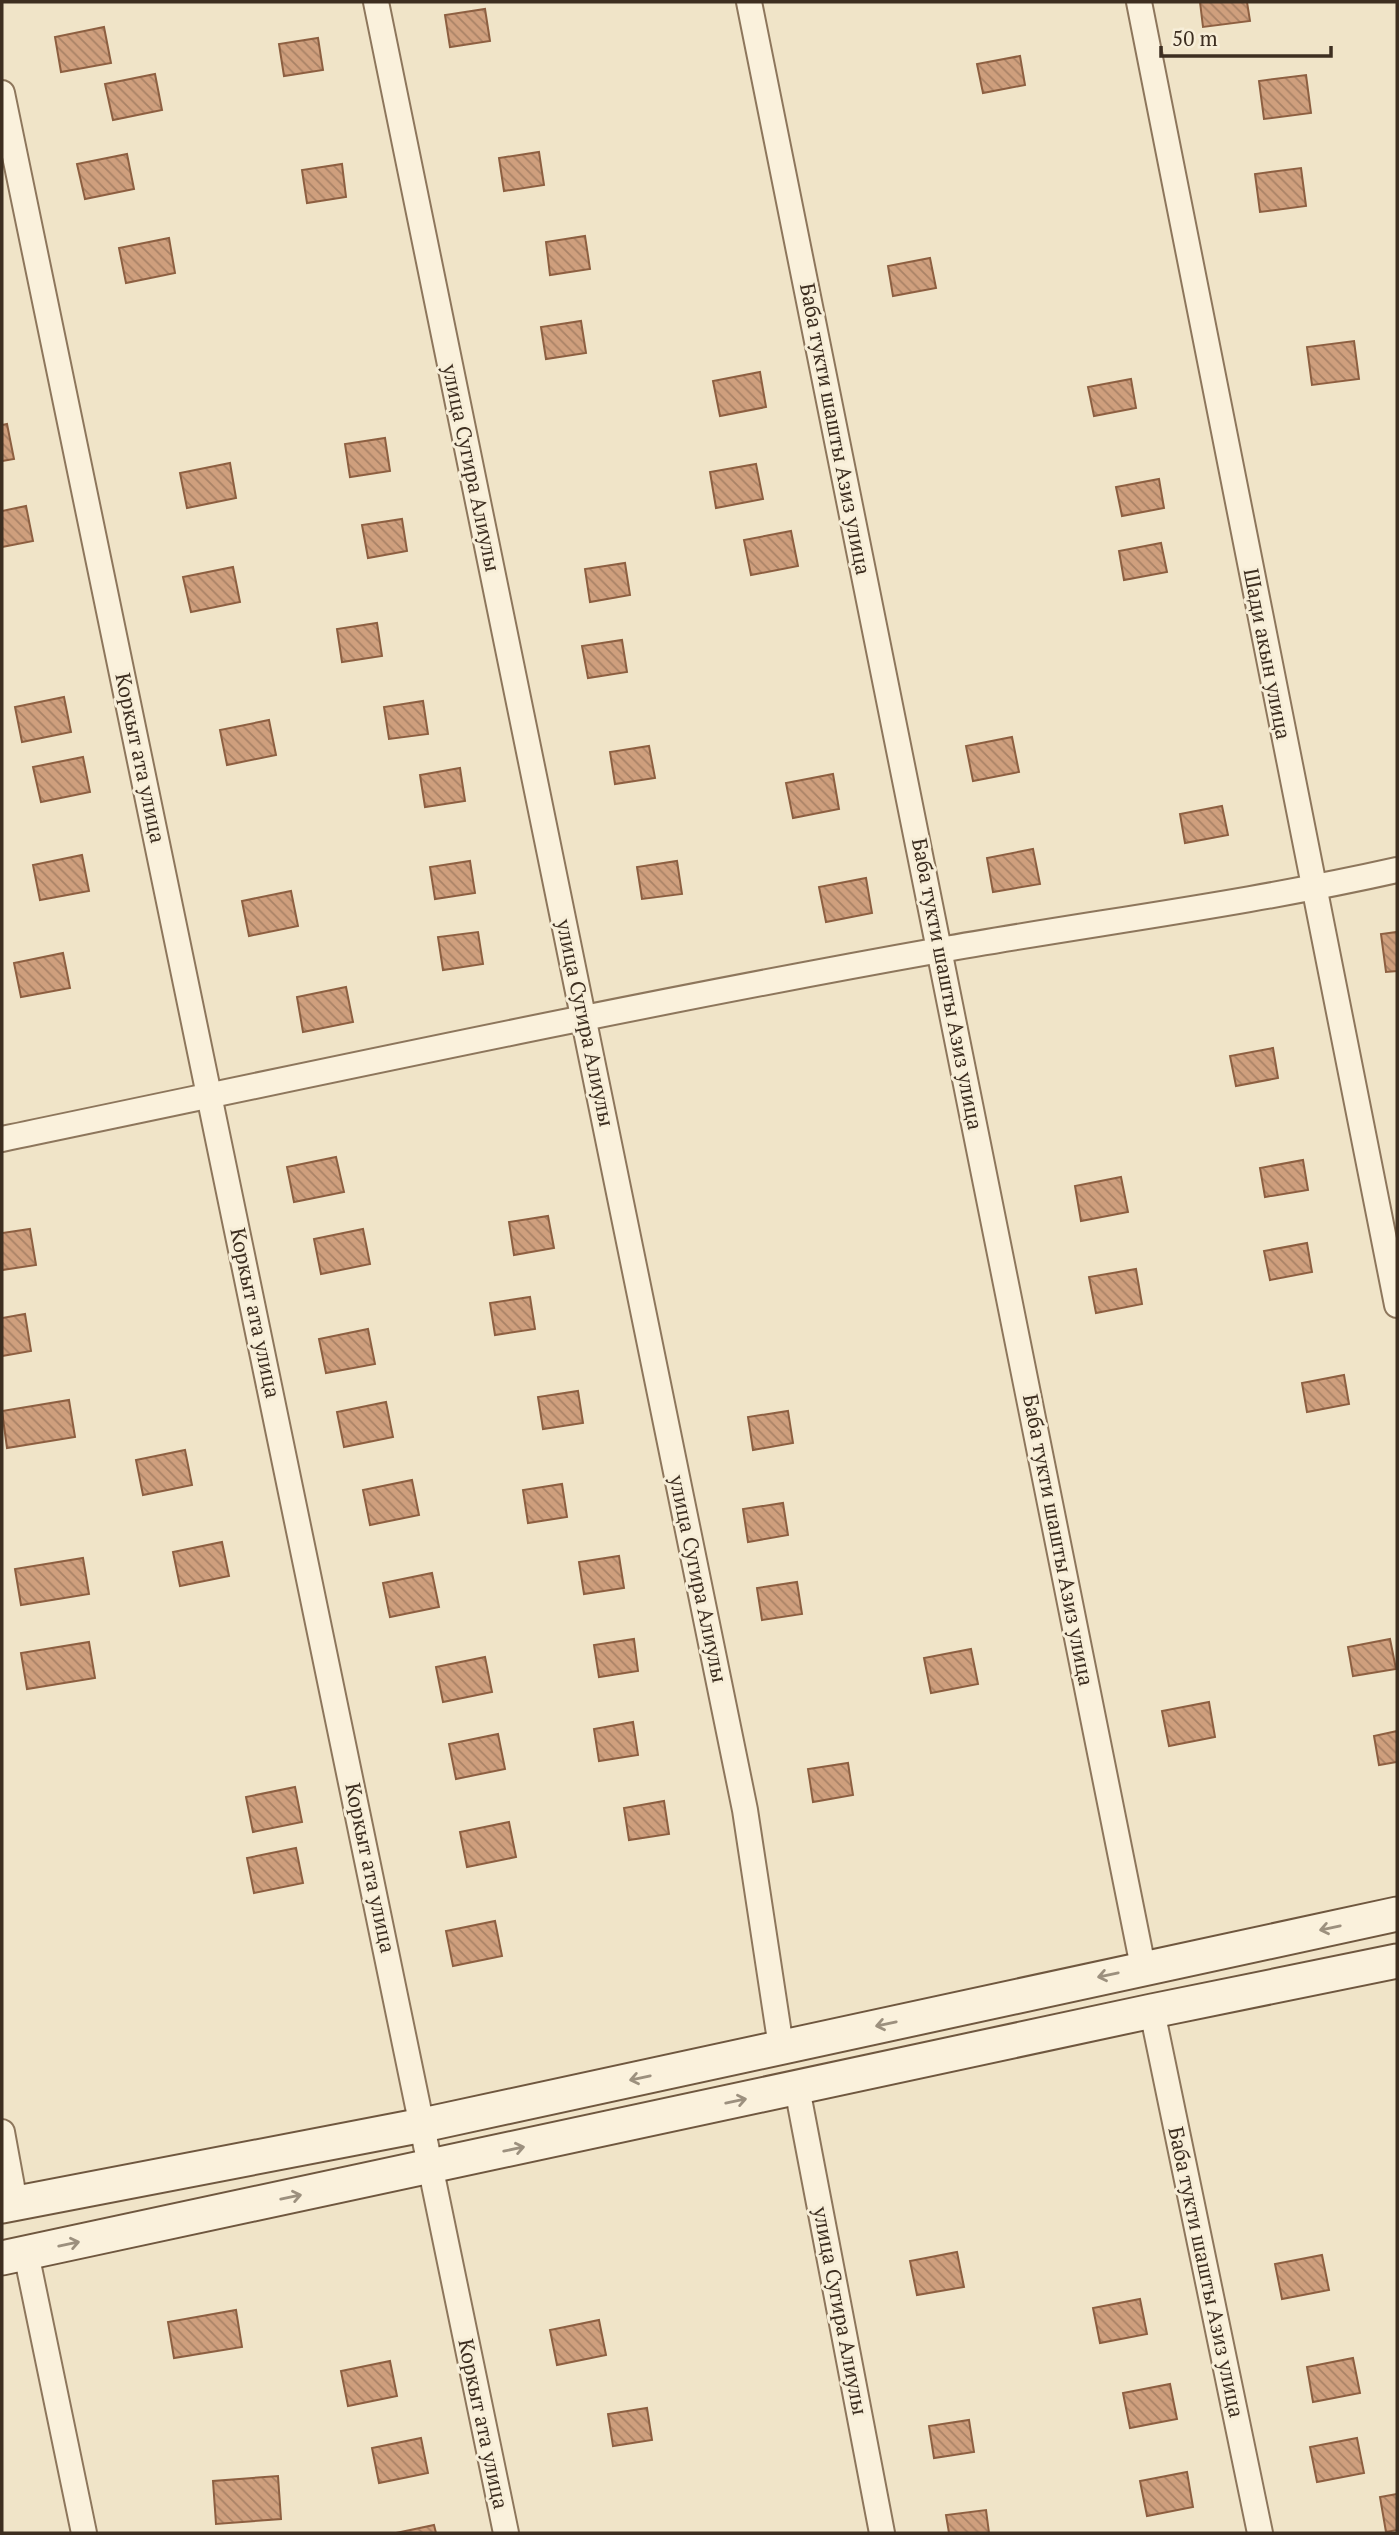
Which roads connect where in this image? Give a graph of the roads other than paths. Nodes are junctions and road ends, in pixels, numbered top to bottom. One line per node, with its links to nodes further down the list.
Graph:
1 (376, 2): 8 (street, улица Сугира Алиулы)
2 (749, 2): 7 (street, Баба тукти шашты Азиз улица)
3 (1139, 2): 6 (street, Шади акын улица)
4 (2, 93): 9 (street, Коркыт ата улица)
5 (1397, 870): 6 (street)
6 (1313, 889): 7 (street); 11 (street, Шади акын улица)
7 (940, 950): 8 (street); 14 (street, Баба тукти шашты Азиз улица)
8 (584, 1019): 9 (street); 16 (street, улица Сугира Алиулы)
9 (210, 1096): 10 (street); 18 (street, Коркыт ата улица)
10 (2, 1139)
11 (1397, 1305)
12 (1397, 1914): 14 (street, one-way to 14)
13 (1397, 1961): 15 (street)
14 (1143, 1967): 16 (street, one-way to 16)
15 (1152, 2011): 17 (street); 26 (street, Баба тукти шашты Азиз улица)
16 (781, 2047): 18 (street, one-way to 18)
17 (797, 2088): 20 (street, one-way to 17); 25 (street, улица Сугира Алиулы)
18 (423, 2125): 20 (street, Коркыт ата улица); 21 (street)
19 (2, 2132): 21 (street)
20 (429, 2167): 22 (street, one-way to 20); 24 (street, Коркыт ата улица)
21 (8, 2205)
22 (14, 2255): 23 (street)
23 (84, 2533)
24 (506, 2533)
25 (882, 2533)
26 (1260, 2533)

